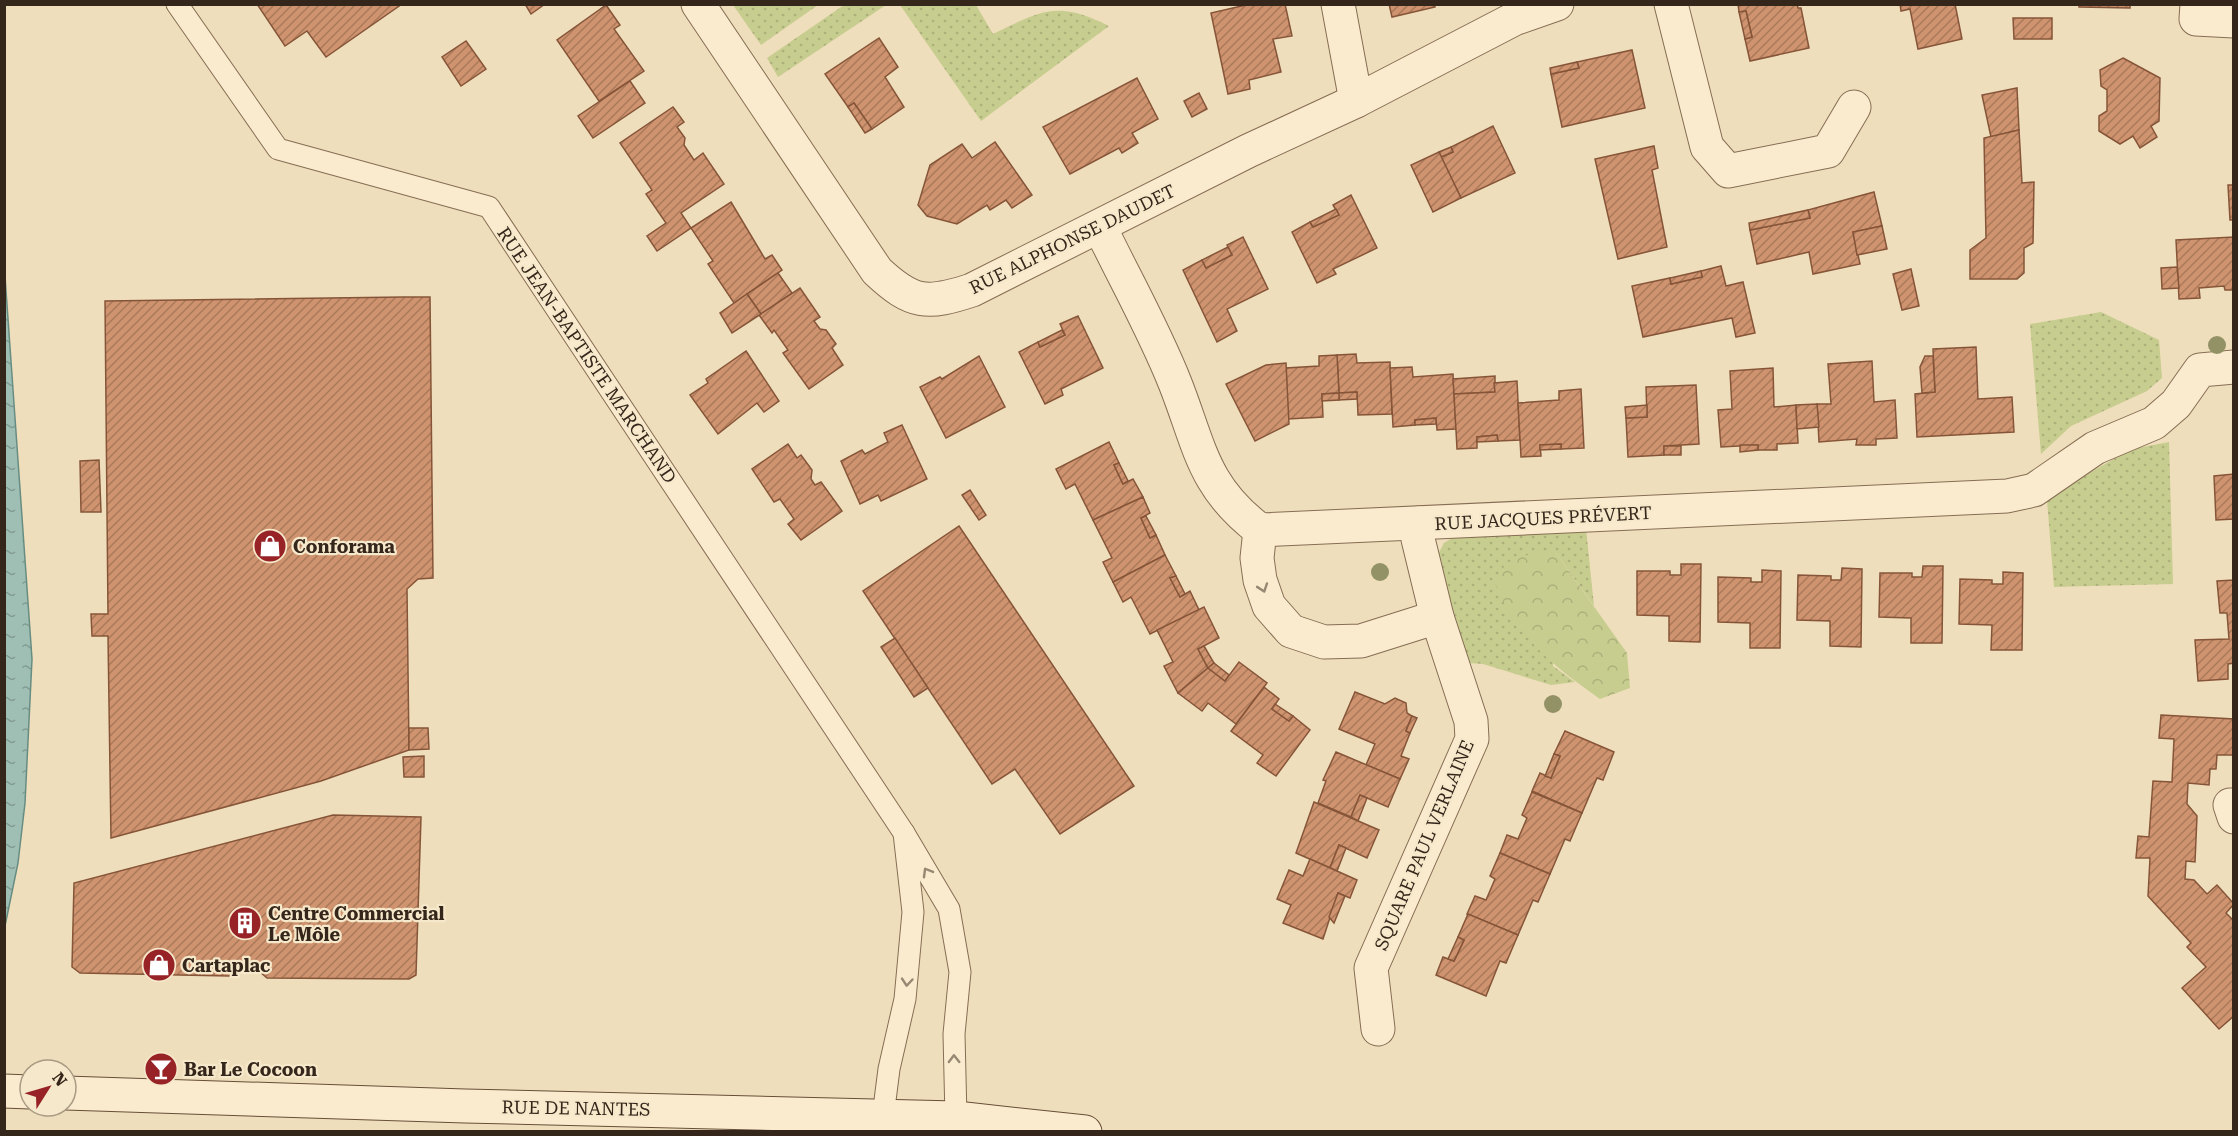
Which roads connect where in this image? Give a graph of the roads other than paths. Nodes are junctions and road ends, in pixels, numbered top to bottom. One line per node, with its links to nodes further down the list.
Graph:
1 (177, 4): 17 (lane, RUE JEAN-BAPTISTE MARCHAND)
2 (698, 4): 10 (street, RUE ALPHONSE DAUDET)
3 (1338, 4): 8 (street)
4 (1557, 4): 8 (street, RUE ALPHONSE DAUDET)
5 (1671, 4): 9 (street)
6 (2197, 4): 7 (street)
7 (2234, 21)
8 (1356, 100): 10 (street, RUE ALPHONSE DAUDET)
9 (1854, 106)
10 (1100, 227): 13 (street)
11 (2234, 368): 12 (street, RUE JACQUES PRÉVERT)
12 (1419, 523): 13 (street, RUE JACQUES PRÉVERT); 14 (street, SQUARE PAUL VERLAINE)
13 (1260, 530): 14 (street, one-way to 14)
14 (1437, 617): 18 (street, SQUARE PAUL VERLAINE)
15 (2234, 805): 16 (street)
16 (2234, 817)
17 (904, 833): 20 (lane, one-way to 20); 21 (lane, RUE JEAN-BAPTISTE MARCHAND, one-way to 17)
18 (1378, 1029)
19 (78, 1093): 20 (street, RUE DE NANTES)
20 (883, 1116): 21 (street, RUE DE NANTES)
21 (957, 1118): 22 (street, RUE DE NANTES)
22 (1085, 1131)

